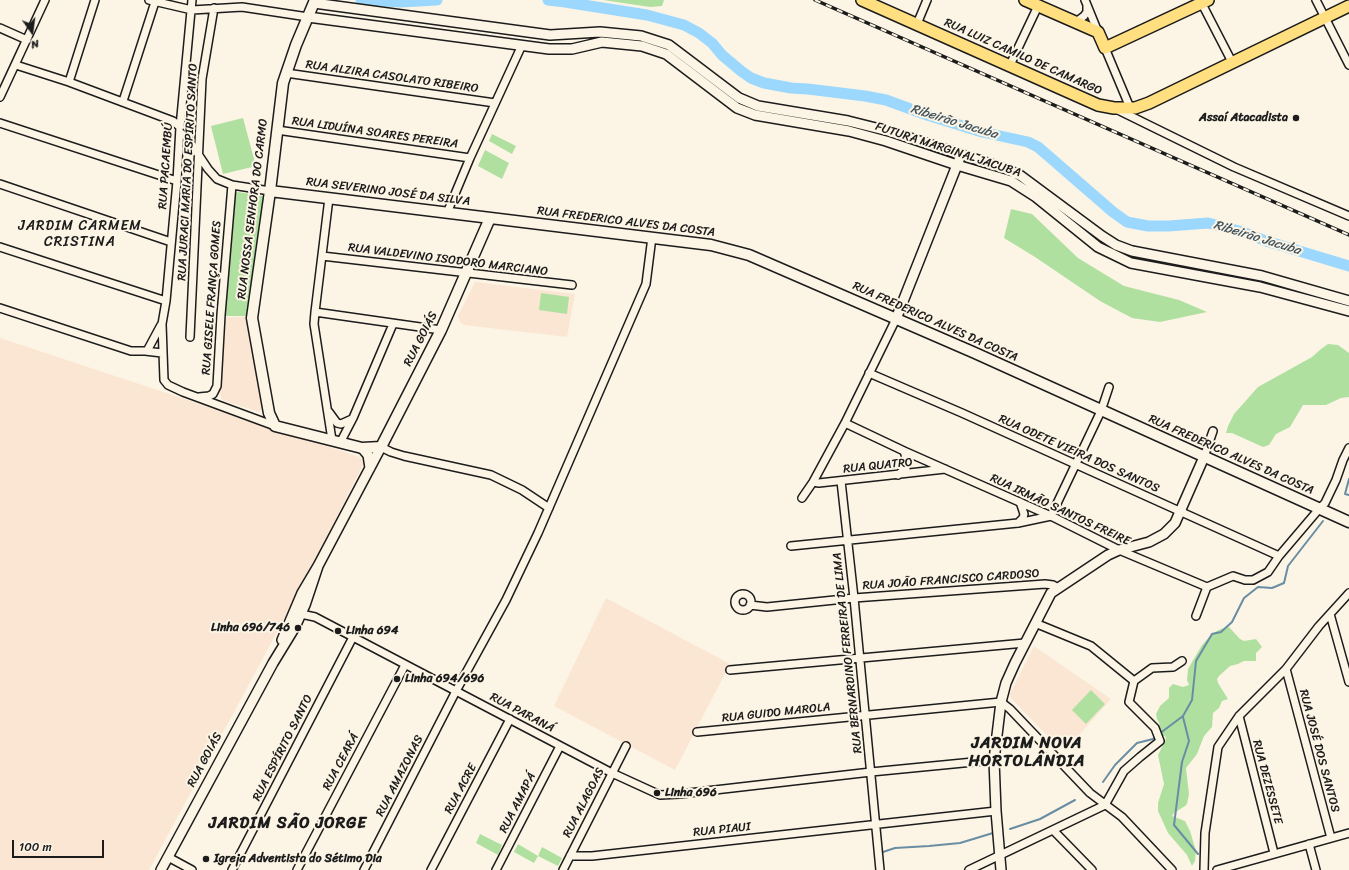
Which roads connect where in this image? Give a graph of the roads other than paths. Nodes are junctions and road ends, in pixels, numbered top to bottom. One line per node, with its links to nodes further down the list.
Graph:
1 (45, 0): 24 (street)
2 (95, 0): 33 (street)
3 (192, 0): 15 (street, RUA PACAEMBÚ)
4 (862, 0): 19 (main road, RUA LUIZ CAMILO DE CAMARGO)
5 (927, 0): 19 (street)
6 (1025, 0): 12 (main road)
7 (1316, 0): 17 (street)
8 (152, 1): 15 (street); 35 (street)
9 (1203, 1): 27 (main road); 28 (street)
10 (315, 2): 16 (main road, RUA NOSSA SENHORA DO CARMO); 21 (street, FUTURA MARGINAL JACUBA)
11 (1086, 3): 18 (street); 22 (street)
12 (1038, 6): 18 (main road); 31 (street)
13 (1349, 6): 17 (main road, RUA LUIZ CAMILO DE CAMARGO)
14 (214, 8): 15 (street); 16 (street); 43 (street, RUA JURACI MARIA DO ESPÍRITO SANTO)
15 (192, 10): 41 (street, RUA PACAEMBÚ)
16 (308, 17): 25 (street, FUTURA MARGINAL JACUBA); 32 (main road, RUA NOSSA SENHORA DO CARMO)
17 (1325, 17): 28 (main road, RUA LUIZ CAMILO DE CAMARGO); 29 (street)
18 (1076, 22): 22 (main road)
19 (917, 24): 31 (main road, RUA LUIZ CAMILO DE CAMARGO)
20 (0, 28): 24 (street)
21 (515, 30): 23 (street, FUTURA MARGINAL JACUBA); 25 (street)
22 (1098, 32): 27 (main road)
23 (534, 33): 26 (street); 44 (street, FUTURA MARGINAL JACUBA)
24 (27, 40): 30 (street)
25 (517, 45): 26 (street, FUTURA MARGINAL JACUBA); 36 (street)
26 (532, 46): 46 (street, FUTURA MARGINAL JACUBA)
27 (1105, 48): 38 (street)
28 (1232, 62): 38 (main road, RUA LUIZ CAMILO DE CAMARGO)
29 (1349, 64)
30 (16, 65): 33 (street); 34 (street)
31 (1010, 65): 37 (main road, RUA LUIZ CAMILO DE CAMARGO)
32 (286, 73): 36 (street, RUA ALZIRA CASOLATO RIBEIRO); 42 (main road, RUA NOSSA SENHORA DO CARMO)
33 (69, 82): 35 (street)
34 (0, 97)
35 (123, 101): 41 (street)
36 (496, 102): 45 (street)
37 (1114, 108): 38 (main road, RUA LUIZ CAMILO DE CAMARGO); 39 (street)
38 (1130, 108): 39 (street)
39 (1135, 119): 55 (street)
40 (0, 123): 48 (street)
41 (180, 127): 43 (street, RUA SEVERINO JOSÉ DA SILVA); 48 (street, RUA PACAEMBÚ)
42 (277, 130): 45 (street, RUA LIDUÍNA SOARES PEREIRA); 47 (main road, RUA NOSSA SENHORA DO CARMO)
43 (198, 154): 50 (street, RUA SEVERINO JOSÉ DA SILVA); 72 (street, RUA JURACI MARIA DO ESPÍRITO SANTO)
44 (961, 154): 46 (street); 64 (street, FUTURA MARGINAL JACUBA)
45 (470, 158): 54 (street)
46 (957, 165): 66 (street, FUTURA MARGINAL JACUBA); 68 (street)
47 (272, 178): 51 (main road, RUA NOSSA SENHORA DO CARMO); 52 (main road)
48 (177, 181): 58 (street, RUA PACAEMBÚ)
49 (0, 184): 58 (street)
50 (232, 186): 51 (street, RUA SEVERINO JOSÉ DA SILVA); 77 (street, RUA GISELE FRANÇA GOMES)
51 (270, 191): 52 (main road, RUA SEVERINO JOSÉ DA SILVA); 82 (main road, RUA NOSSA SENHORA DO CARMO)
52 (283, 192): 53 (main road, RUA SEVERINO JOSÉ DA SILVA)
53 (329, 198): 54 (main road, RUA SEVERINO JOSÉ DA SILVA); 60 (street)
54 (447, 213): 56 (main road, RUA SEVERINO JOSÉ DA SILVA)
55 (1349, 216)
56 (490, 218): 57 (main road, RUA FREDERICO ALVES DA COSTA); 61 (main road, RUA GOIÁS)
57 (652, 237): 68 (main road, RUA FREDERICO ALVES DA COSTA); 98 (street, RUA AMAZONAS)
58 (171, 242): 63 (street, RUA PACAEMBÚ)
59 (0, 247): 63 (street)
60 (322, 256): 61 (street, RUA VALDEVINO ISODORO MARCIANO); 67 (street)
61 (466, 273): 62 (street, RUA VALDEVINO ISODORO MARCIANO); 71 (main road, RUA GOIÁS)
62 (572, 285)
63 (166, 301): 69 (street, RUA PACAEMBÚ)
64 (1349, 301)
65 (0, 308): 73 (street)
66 (1349, 311)
67 (314, 312): 70 (street); 79 (street)
68 (896, 318): 75 (street); 78 (main road, RUA FREDERICO ALVES DA COSTA)
69 (162, 324): 73 (street, RUA PACAEMBÚ); 74 (street, RUA PACAEMBÚ)
70 (393, 324): 71 (street); 80 (street)
71 (441, 330): 85 (main road, RUA GOIÁS)
72 (190, 338)
73 (147, 351): 74 (street)
74 (162, 353): 77 (street, RUA PACAEMBÚ)
75 (870, 373): 81 (street); 90 (street, RUA ODETE VIEIRA DOS SANTOS)
76 (1109, 387): 78 (street)
77 (197, 398): 82 (street)
78 (1101, 411): 89 (main road, RUA FREDERICO ALVES DA COSTA); 90 (street)
79 (329, 412): 80 (street); 84 (street)
80 (353, 418): 84 (street)
81 (844, 423): 88 (street, RUA IRMÃO SANTOS FREIRE); 95 (street)
82 (275, 426): 84 (main road)
83 (1213, 431): 89 (street)
84 (336, 442): 86 (main road)
85 (381, 447): 86 (main road); 91 (street, RUA GOIÁS); 98 (street)
86 (362, 448): 91 (street)
87 (1349, 448): 99 (street)
88 (904, 451): 92 (street, RUA IRMÃO SANTOS FREIRE); 93 (street)
89 (1204, 457): 99 (main road, RUA FREDERICO ALVES DA COSTA); 100 (street)
90 (1075, 464): 100 (street, RUA ODETE VIEIRA DOS SANTOS); 101 (street)
91 (370, 468): 112 (street, RUA GOIÁS)
92 (945, 469): 93 (street, RUA QUATRO); 97 (street, RUA IRMÃO SANTOS FREIRE)
93 (898, 475): 94 (street, RUA QUATRO)
94 (841, 481): 95 (street, RUA QUATRO); 104 (street, RUA BERNARDINO FERREIRA DE LIMA)
95 (813, 482): 96 (street)
96 (802, 498)
97 (1020, 502): 101 (street, RUA IRMÃO SANTOS FREIRE); 103 (street)
98 (549, 508): 129 (street, RUA AMAZONAS)
99 (1319, 509): 102 (main road, RUA FREDERICO ALVES DA COSTA); 107 (street)
100 (1180, 512): 106 (street); 107 (street, RUA ODETE VIEIRA DOS SANTOS)
101 (1051, 516): 103 (street); 106 (street, RUA IRMÃO SANTOS FREIRE)
102 (1349, 522)
103 (1018, 523): 104 (street)
104 (847, 540): 105 (street); 111 (street, RUA BERNARDINO FERREIRA DE LIMA)
105 (791, 546)
106 (1119, 550): 108 (street, RUA IRMÃO SANTOS FREIRE); 109 (street)
107 (1279, 556): 108 (street)
108 (1207, 587): 116 (street)
109 (1058, 588): 111 (street, RUA JOÃO FRANCISCO CARDOSO); 118 (street)
110 (1349, 593): 115 (street)
111 (854, 598): 113 (street, RUA JOÃO FRANCISCO CARDOSO); 121 (street, RUA BERNARDINO FERREIRA DE LIMA)
112 (299, 605): 114 (street, RUA GOIÁS); 117 (street, RUA PARANÁ); 123 (street, RUA GOIÁS)
113 (750, 605)
114 (301, 614): 117 (street, RUA PARANÁ); 123 (street, RUA GOIÁS)
115 (1330, 614): 125 (street); 128 (street)
116 (1196, 616)
117 (315, 617): 119 (street, RUA PARANÁ)
118 (1035, 623): 120 (street); 127 (street)
119 (353, 637): 124 (street, RUA PARANÁ); 153 (street, RUA ESPÍRITO SANTO)
120 (1025, 642): 121 (street); 130 (street)
121 (859, 657): 126 (street); 131 (street, RUA BERNARDINO FERREIRA DE LIMA)
122 (1182, 661): 127 (street)
123 (273, 663): 150 (street, RUA GOIÁS)
124 (405, 665): 129 (street, RUA PARANÁ); 154 (street, RUA CEARÁ)
125 (1286, 669): 132 (street); 145 (street, RUA JOSÉ DOS SANTOS)
126 (730, 670)
127 (1134, 681): 140 (street)
128 (1349, 682)
129 (456, 691): 133 (street, RUA PARANÁ); 155 (street, RUA AMAZONAS)
130 (1001, 702): 131 (street, RUA GUIDO MAROLA); 137 (street); 140 (street)
131 (865, 715): 134 (street, RUA GUIDO MAROLA); 138 (street, RUA BERNARDINO FERREIRA DE LIMA)
132 (1239, 716): 147 (street, RUA DEZESSETE); 164 (street)
133 (510, 719): 135 (street, RUA PARANÁ); 156 (street, RUA ACRE)
134 (697, 732)
135 (560, 746): 139 (street, RUA PARANÁ); 157 (street, RUA AMAPÁ)
136 (626, 746): 139 (street, RUA ALAGOAS)
137 (994, 760): 138 (street, RUA PARANÁ); 141 (street)
138 (871, 772): 139 (street, RUA PARANÁ); 142 (street, RUA BERNARDINO FERREIRA DE LIMA)
139 (612, 773): 149 (street, RUA ALAGOAS)
140 (1105, 805): 143 (street); 163 (street)
141 (996, 811): 142 (street, RUA PIAUI); 148 (street)
142 (877, 823): 149 (street, RUA PIAUI); 159 (street, RUA BERNARDINO FERREIRA DE LIMA)
143 (1053, 830): 148 (street); 162 (street)
144 (1349, 833): 145 (street)
145 (1331, 838): 146 (street)
146 (1309, 844): 147 (street); 166 (street)
147 (1274, 854): 165 (street)
148 (1000, 855): 160 (street); 161 (street)
149 (570, 856): 158 (street, RUA ALAGOAS)
150 (168, 857): 151 (street, RUA GOIÁS); 152 (street)
151 (161, 870)
152 (192, 870)
153 (232, 870)
154 (297, 870)
155 (364, 870)
156 (431, 870)
157 (496, 870)
158 (563, 870)
159 (880, 870)
160 (969, 870)
161 (1001, 870)
162 (1092, 870)
163 (1172, 870)
164 (1204, 870)
165 (1216, 870)
166 (1316, 870)

